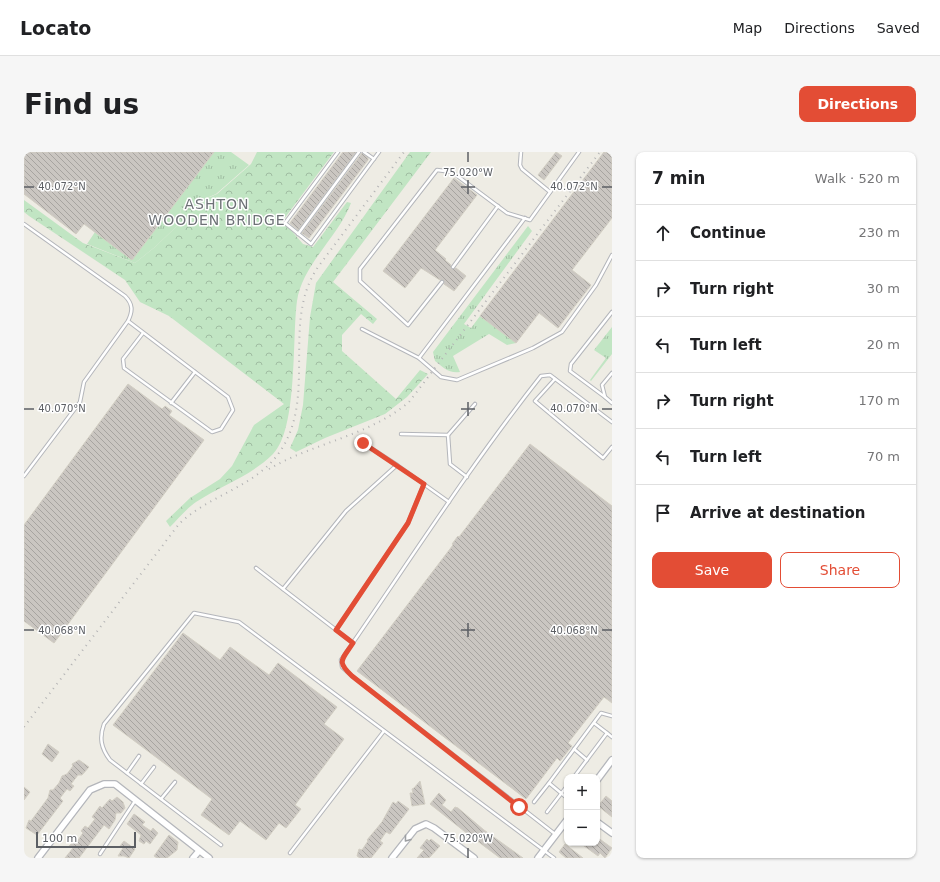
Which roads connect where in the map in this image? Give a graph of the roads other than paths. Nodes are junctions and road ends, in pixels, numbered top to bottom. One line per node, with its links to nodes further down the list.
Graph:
1 (338, 152): 12 (lane)
2 (359, 152): 12 (lane)
3 (364, 152): 7 (lane)
4 (379, 152): 7 (lane)
5 (521, 152): 8 (lane)
6 (580, 152): 8 (lane)
7 (374, 159): 12 (lane)
8 (550, 192): 10 (lane)
9 (498, 206): 10 (lane); 14 (lane); 15 (lane)
10 (525, 218): 20 (lane)
11 (24, 224): 17 (lane)
12 (298, 234)
13 (612, 255): 20 (lane)
14 (454, 267)
15 (442, 282)
16 (612, 312): 24 (lane)
17 (128, 322): 19 (lane); 34 (lane)
18 (362, 329): 20 (lane)
19 (143, 333): 21 (lane); 25 (lane)
20 (419, 358)
21 (195, 372): 25 (lane); 25 (lane)
22 (612, 373): 24 (lane)
23 (555, 378): 28 (lane); 32 (lane); 35 (lane)
24 (605, 397): 26 (lane)
25 (171, 403)
26 (612, 403)
27 (475, 404): 30 (lane)
28 (612, 422)
29 (402, 434): 30 (lane)
30 (448, 435): 35 (lane)
31 (363, 443): 33 (lane)
32 (612, 447)
33 (397, 465): 36 (lane); 39 (lane)
34 (24, 476)
35 (467, 477): 37 (lane)
36 (424, 484): 37 (lane); 40 (lane)
37 (449, 502): 41 (lane)
38 (256, 568): 39 (lane)
39 (283, 589): 40 (lane)
40 (336, 630): 41 (lane)
41 (353, 643): 67 (lane)
42 (612, 716): 43 (lane)
43 (594, 723): 45 (lane); 47 (lane)
44 (384, 731): 52 (lane); 70 (lane); 71 (lane)
45 (607, 733): 46 (lane); 49 (lane)
46 (612, 737)
47 (574, 749): 49 (lane); 56 (lane)
48 (140, 756): 52 (lane)
49 (587, 760): 53 (lane)
50 (612, 760): 54 (street)
51 (154, 767): 57 (lane)
52 (127, 773): 57 (lane)
53 (576, 774)
54 (600, 776)
55 (175, 782): 60 (lane)
56 (549, 783): 59 (lane); 62 (lane)
57 (141, 784): 60 (lane)
58 (564, 791): 59 (lane)
59 (562, 794): 63 (lane)
60 (161, 799): 68 (lane)
61 (136, 800): 69 (street); 72 (lane); 73 (street)
62 (534, 802)
63 (547, 812)
64 (564, 824): 67 (street)
65 (600, 824): 66 (street)
66 (612, 833)
67 (556, 834): 70 (street)
68 (221, 845)
69 (199, 850): 74 (street); 75 (street)
70 (544, 851): 78 (street); 79 (lane)
71 (290, 853)
72 (100, 854)
73 (38, 858)
74 (193, 858)
75 (209, 858)
76 (392, 858): 77 (street, one-way to 76)
77 (474, 858)
78 (538, 858)
79 (554, 858)

